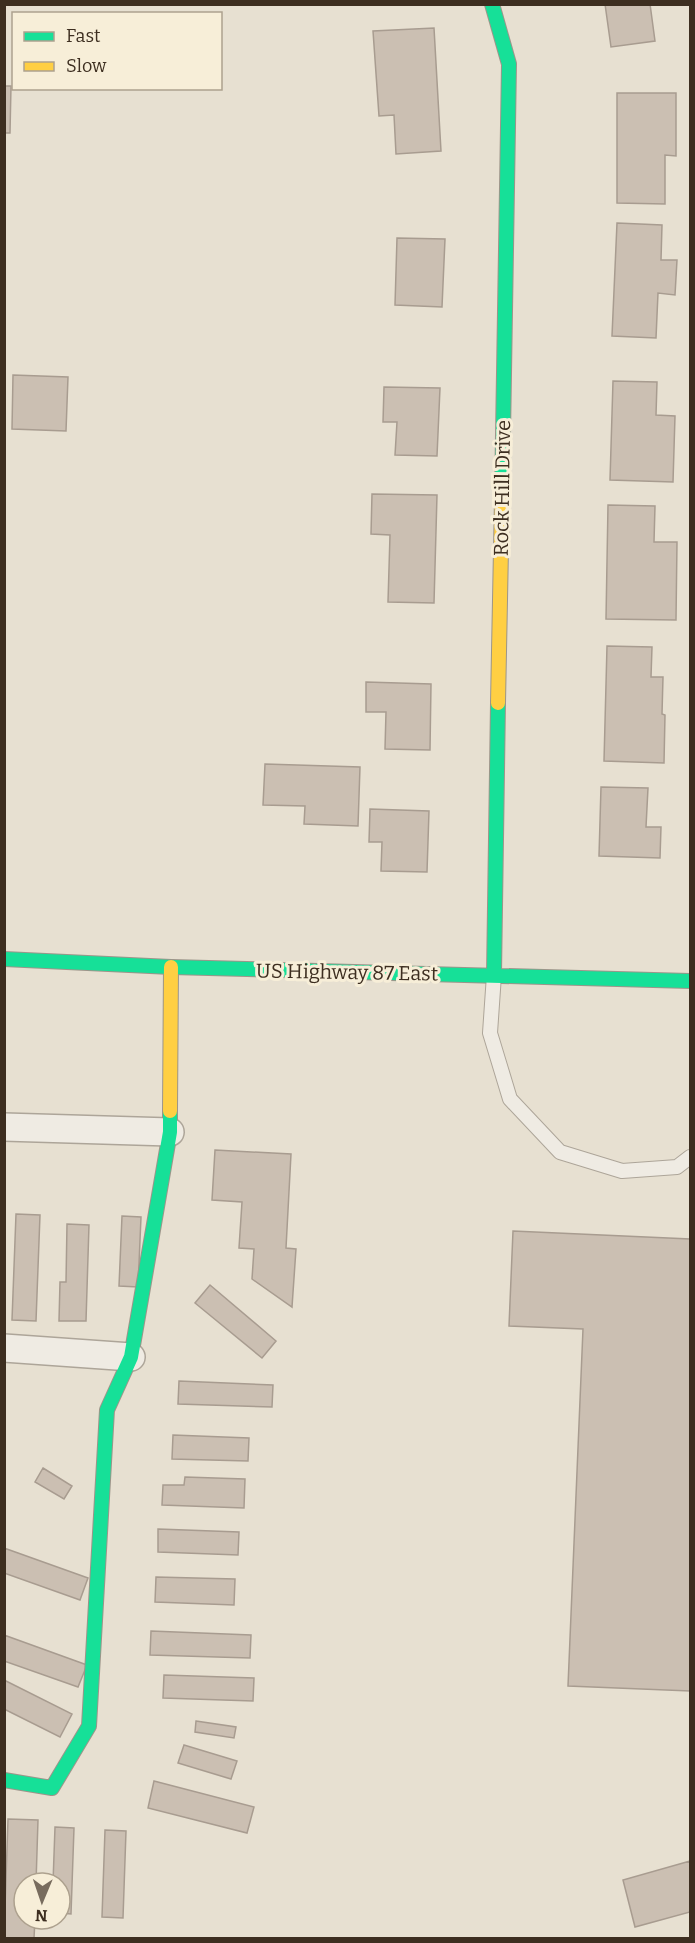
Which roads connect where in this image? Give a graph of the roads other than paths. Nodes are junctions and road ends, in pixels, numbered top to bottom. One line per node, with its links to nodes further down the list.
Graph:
1 (492, 4): 4 (street, Rock Hill Drive)
2 (4, 959): 3 (street, US Highway 87 East)
3 (171, 967): 4 (street, US Highway 87 East); 7 (street)
4 (494, 975): 5 (street, US Highway 87 East); 8 (lane)
5 (690, 981)
6 (4, 1127): 7 (street)
7 (170, 1132): 10 (street)
8 (690, 1157)
9 (4, 1348): 10 (street)
10 (131, 1357): 11 (street)
11 (4, 1780)

